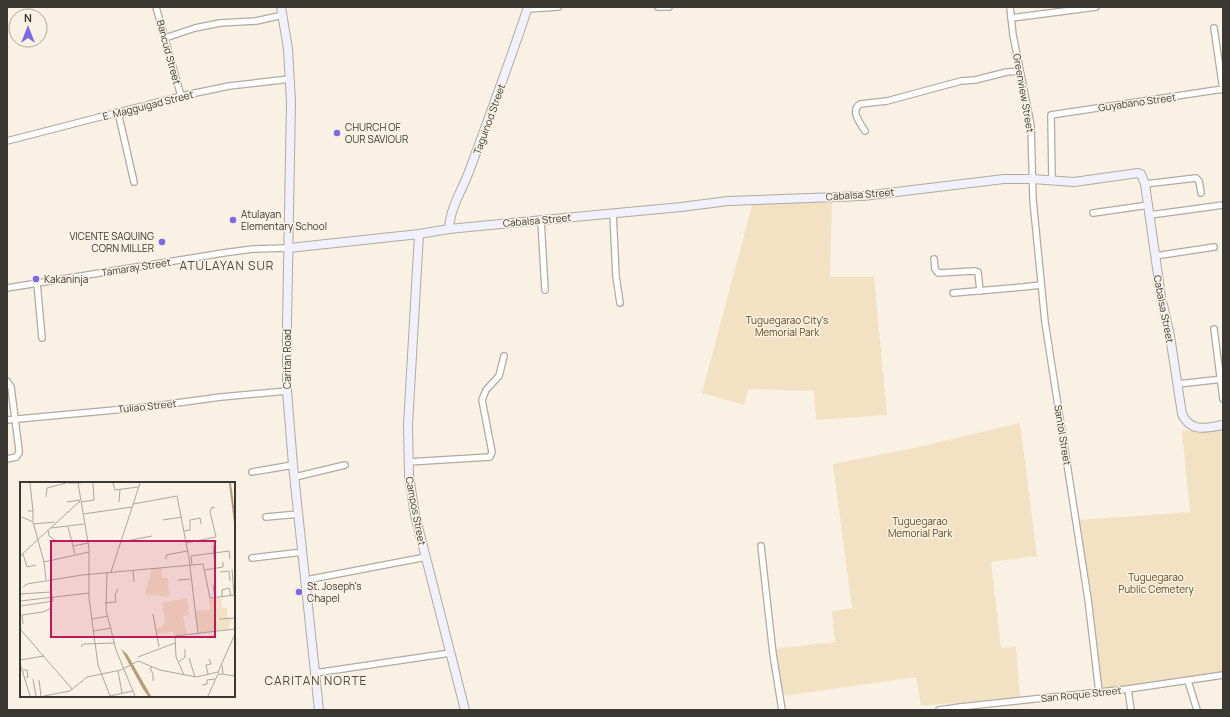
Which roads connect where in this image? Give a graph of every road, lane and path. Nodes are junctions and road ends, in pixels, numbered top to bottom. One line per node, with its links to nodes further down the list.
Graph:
1 (156, 7): 11 (street, Bancud Street)
2 (558, 7): 7 (street)
3 (658, 7): 4 (street)
4 (669, 7)
5 (1010, 7): 9 (street, Greenview Street)
6 (1096, 7): 9 (street)
7 (528, 8): 30 (street, Taguinod Street)
8 (282, 11): 11 (street); 13 (street, Caritan Road)
9 (1011, 18): 12 (street, Greenview Street)
10 (1214, 28): 14 (street)
11 (165, 38): 15 (street, Bancud Street)
12 (1020, 71): 17 (street); 19 (street, Greenview Street)
13 (290, 78): 15 (street, E. Magguigad Street); 33 (street, Caritan Road)
14 (1223, 89): 20 (street, Guyabano Street)
15 (181, 96): 16 (street, E. Magguigad Street)
16 (118, 112): 18 (street, E. Magguigad Street); 21 (street)
17 (864, 131)
18 (7, 141)
19 (1032, 179): 20 (street, Cabalsa Street); 26 (street, Cabalsa Street); 37 (street, Santol Street)
20 (1052, 181): 22 (street, Cabalsa Street)
21 (134, 182)
22 (1145, 184): 23 (street); 24 (street, Cabalsa Street)
23 (1201, 193)
24 (1149, 205): 27 (street); 28 (street, Cabalsa Street)
25 (1223, 205): 28 (street)
26 (613, 213): 29 (street, Cabalsa Street); 42 (street)
27 (1094, 214)
28 (1150, 215): 34 (street, Cabalsa Street)
29 (541, 220): 30 (street, Cabalsa Street); 39 (street)
30 (449, 229): 31 (street, Cabalsa Street)
31 (419, 234): 33 (street, Cabalsa Street); 55 (street, Campos Street)
32 (1214, 247): 34 (street)
33 (289, 248): 36 (street, Tamaray Street); 49 (street, Caritan Road)
34 (1155, 256): 48 (street, Cabalsa Street)
35 (934, 259): 40 (street)
36 (37, 284): 38 (street, Tamaray Street); 44 (street)
37 (1041, 285): 40 (street); 72 (street, Santol Street)
38 (7, 288)
39 (545, 290)
40 (980, 291): 41 (street)
41 (953, 293)
42 (620, 303)
43 (1214, 329): 46 (street)
44 (42, 338)
45 (504, 356): 55 (street)
46 (1222, 380): 48 (street); 50 (street)
47 (7, 381): 51 (street)
48 (1178, 384): 53 (street, Cabalsa Street)
49 (287, 391): 51 (street, Tuliao Street); 56 (street, Caritan Road)
50 (1223, 399)
51 (15, 419): 52 (street, Tuliao Street); 54 (street)
52 (7, 420)
53 (1223, 425)
54 (7, 459)
55 (408, 462): 64 (street, Campos Street)
56 (293, 465): 58 (street); 59 (street, Caritan Road)
57 (345, 465): 59 (street)
58 (252, 472)
59 (295, 477): 60 (street, Caritan Road)
60 (299, 514): 61 (street); 63 (street, Caritan Road)
61 (266, 517)
62 (761, 546): 75 (street)
63 (303, 552): 65 (street); 66 (street, Caritan Road)
64 (426, 557): 66 (street); 67 (street, Campos Street)
65 (252, 558)
66 (306, 580): 68 (street, Caritan Road)
67 (450, 653): 68 (street); 74 (street, Campos Street)
68 (315, 673): 73 (street, Caritan Road)
69 (1223, 675): 70 (street, San Roque Street)
70 (1188, 681): 71 (street, San Roque Street); 78 (street)
71 (1128, 689): 72 (street, San Roque Street); 77 (street)
72 (1099, 692): 76 (street, San Roque Street)
73 (319, 710)
74 (465, 710)
75 (782, 710)
76 (939, 710)
77 (1131, 710)
78 (1197, 710)

